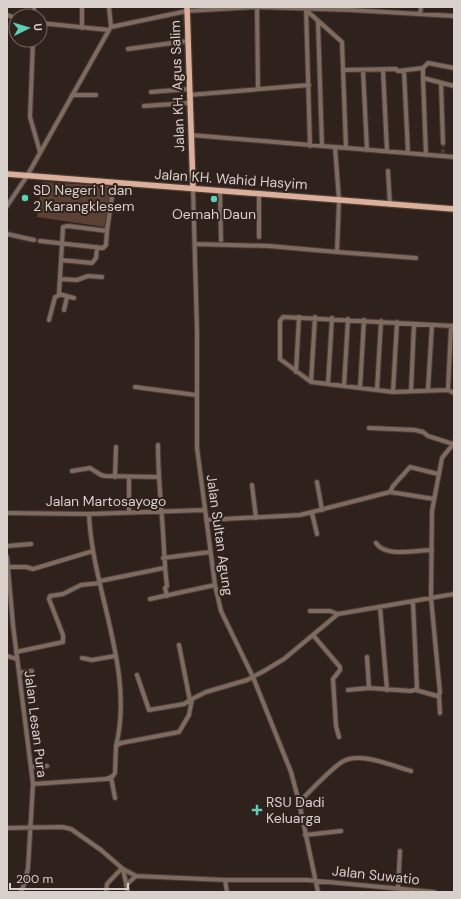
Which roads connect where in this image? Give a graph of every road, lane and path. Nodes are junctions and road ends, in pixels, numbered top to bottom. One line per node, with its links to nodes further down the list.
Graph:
1 (82, 7): 14 (street)
2 (109, 7): 15 (street)
3 (257, 7): 4 (street); 8 (street); 29 (street)
4 (263, 7): 9 (street)
5 (421, 7): 10 (street)
6 (328, 8): 7 (street); 9 (street)
7 (351, 8): 10 (street)
8 (187, 9): 15 (street); 16 (main road, Jalan KH. Agus Salim)
9 (307, 9): 12 (street); 27 (street)
10 (420, 14): 11 (street)
11 (454, 16)
12 (318, 22): 21 (street); 39 (street)
13 (48, 24): 14 (street)
14 (82, 28): 15 (street)
15 (110, 28): 32 (street)
16 (187, 41): 18 (street); 31 (main road, Jalan KH. Agus Salim)
17 (33, 48): 44 (street)
18 (128, 49)
19 (423, 68): 20 (street); 24 (street); 25 (street)
20 (454, 68)
21 (343, 70): 22 (street); 41 (street)
22 (363, 70): 23 (street); 42 (street)
23 (384, 70): 24 (street); 43 (street)
24 (404, 71): 45 (street)
25 (423, 78): 26 (street); 46 (street)
26 (441, 83): 28 (street); 37 (street)
27 (309, 85): 29 (street); 38 (street)
28 (454, 86)
29 (258, 89): 31 (street)
30 (151, 92): 31 (street)
31 (189, 92): 34 (main road, Jalan KH. Agus Salim)
32 (72, 95): 33 (street); 44 (street)
33 (96, 95)
34 (190, 103): 35 (street); 36 (main road, Jalan KH. Agus Salim)
35 (144, 106)
36 (191, 135): 38 (street); 52 (main road, Jalan KH. Agus Salim)
37 (443, 143)
38 (310, 146): 39 (street)
39 (322, 146): 40 (street)
40 (335, 147): 41 (street); 55 (street)
41 (346, 148): 42 (street)
42 (367, 150): 43 (street)
43 (387, 151): 45 (street)
44 (40, 152): 50 (street)
45 (408, 153): 46 (street)
46 (426, 155): 47 (street)
47 (454, 157)
48 (388, 171): 56 (street)
49 (7, 174): 50 (main road, Jalan KH. Wahid Hasyim)
50 (27, 176): 51 (main road, Jalan KH. Wahid Hasyim); 57 (street)
51 (114, 182): 52 (main road, Jalan KH. Wahid Hasyim); 59 (street)
52 (193, 188): 53 (main road, Jalan KH. Wahid Hasyim); 66 (street, Jalan Sultan Agung)
53 (220, 191): 54 (main road, Jalan KH. Wahid Hasyim); 63 (street)
54 (258, 193): 55 (main road, Jalan KH. Wahid Hasyim); 61 (street)
55 (339, 200): 56 (main road, Jalan KH. Wahid Hasyim); 68 (street)
56 (390, 205): 58 (main road, Jalan KH. Wahid Hasyim)
57 (7, 206)
58 (454, 209)
59 (107, 231): 65 (street); 67 (street)
60 (7, 234): 62 (street)
61 (259, 237)
62 (34, 240)
63 (221, 240)
64 (40, 241): 65 (street)
65 (62, 242): 67 (street); 70 (street)
66 (195, 244): 68 (street); 100 (street, Jalan Sultan Agung)
67 (97, 248): 70 (street)
68 (338, 252): 69 (street)
69 (416, 258)
70 (61, 260): 72 (street)
71 (102, 277): 72 (street)
72 (60, 279): 73 (street)
73 (60, 296): 74 (street); 81 (street)
74 (67, 296): 75 (street); 76 (street)
75 (74, 298)
76 (64, 310)
77 (299, 317): 78 (street); 88 (street); 88 (street)
78 (316, 317): 79 (street); 89 (street)
79 (332, 318): 80 (street); 90 (street)
80 (348, 319): 82 (street); 91 (street)
81 (49, 320)
82 (364, 320): 83 (street); 93 (street)
83 (381, 321): 84 (street); 94 (street)
84 (397, 322): 85 (street); 98 (street)
85 (414, 324): 86 (street); 97 (street)
86 (432, 325): 87 (street); 95 (street)
87 (453, 326): 96 (street)
88 (296, 372): 89 (street)
89 (311, 382): 90 (street)
90 (328, 384): 91 (street)
91 (344, 386): 93 (street)
92 (135, 387): 100 (street)
93 (360, 388): 94 (street)
94 (376, 390): 98 (street)
95 (428, 390): 96 (street); 97 (street)
96 (448, 390): 99 (street)
97 (411, 391): 98 (street)
98 (393, 392)
99 (454, 393)
100 (196, 395): 114 (street, Jalan Sultan Agung)
101 (369, 428): 102 (street)
102 (453, 444): 106 (street)
103 (158, 445): 108 (street)
104 (116, 447): 107 (street)
105 (72, 471): 107 (street)
106 (438, 474): 112 (street); 113 (street)
107 (115, 477): 109 (street)
108 (158, 477): 109 (street); 116 (street)
109 (129, 478): 118 (street)
110 (317, 482): 115 (street)
111 (252, 485): 121 (street)
112 (390, 492): 113 (street); 115 (street)
113 (434, 499): 127 (street)
114 (205, 510): 116 (street, Jalan Martosayogo); 122 (street, Jalan Sultan Agung)
115 (322, 510): 119 (street)
116 (161, 512): 118 (street, Jalan Martosayogo); 131 (street)
117 (7, 513): 120 (street, Jalan Martosayogo)
118 (129, 513): 120 (street, Jalan Martosayogo)
119 (312, 513): 121 (street); 123 (street)
120 (89, 514): 128 (street)
121 (256, 518): 122 (street)
122 (206, 520): 129 (street, Jalan Sultan Agung)
123 (318, 534)
124 (376, 543): 127 (street)
125 (32, 544): 126 (street)
126 (7, 546)
127 (432, 550): 138 (street)
128 (93, 551): 132 (street); 134 (street)
129 (210, 552): 131 (street); 135 (street, Jalan Sultan Agung)
130 (7, 557): 132 (street, Jalan Lesan Pura)
131 (163, 558): 133 (street)
132 (8, 567): 146 (street, Jalan Lesan Pura)
133 (164, 568): 134 (street); 137 (street)
134 (100, 582): 146 (street); 148 (street)
135 (215, 585): 137 (street); 155 (street, Jalan Sultan Agung)
136 (454, 594): 138 (street)
137 (167, 596): 139 (street)
138 (431, 598): 140 (street); 160 (street)
139 (150, 600)
140 (413, 602): 141 (street); 159 (street)
141 (380, 607): 143 (street); 158 (street)
142 (310, 611): 143 (street)
143 (338, 614): 144 (street)
144 (313, 635): 155 (street); 163 (street)
145 (179, 645): 161 (street)
146 (16, 652): 151 (street, Jalan Lesan Pura)
147 (7, 656): 151 (street)
148 (115, 656): 150 (street); 164 (street)
149 (367, 657): 156 (street)
150 (82, 658)
151 (17, 659): 153 (street, Jalan Lesan Pura)
152 (32, 672): 153 (street)
153 (19, 673): 166 (street, Jalan Lesan Pura)
154 (137, 675): 161 (street)
155 (253, 676): 161 (street); 171 (street, Jalan Sultan Agung)
156 (369, 688): 157 (street); 158 (street)
157 (348, 690)
158 (387, 690): 159 (street)
159 (416, 690): 160 (street)
160 (439, 695): 162 (street)
161 (191, 700): 164 (street)
162 (440, 713)
163 (339, 737)
164 (116, 746): 168 (street)
165 (47, 766): 166 (street)
166 (31, 768): 169 (street, Jalan Lesan Pura)
167 (411, 771): 171 (street)
168 (111, 778): 169 (street); 170 (street)
169 (33, 784): 173 (street, Jalan Lesan Pura)
170 (115, 798)
171 (299, 802): 175 (street, Jalan Sultan Agung)
172 (7, 828): 173 (street)
173 (30, 828): 177 (street); 183 (street, Jalan Lesan Pura)
174 (341, 831): 175 (street)
175 (305, 835): 180 (street, Jalan Sultan Agung)
176 (400, 851): 182 (street)
177 (122, 869): 178 (street); 181 (street); 184 (street)
178 (136, 876): 179 (street, Jalan Suwatio); 181 (street)
179 (225, 880): 180 (street, Jalan Suwatio); 186 (street)
180 (316, 880): 182 (street, Jalan Suwatio); 187 (street, Jalan Sultan Agung)
181 (126, 885): 185 (street)
182 (398, 888): 188 (street, Jalan Suwatio)
183 (21, 892)
184 (106, 892)
185 (128, 892)
186 (227, 892)
187 (318, 892)
188 (434, 892)

